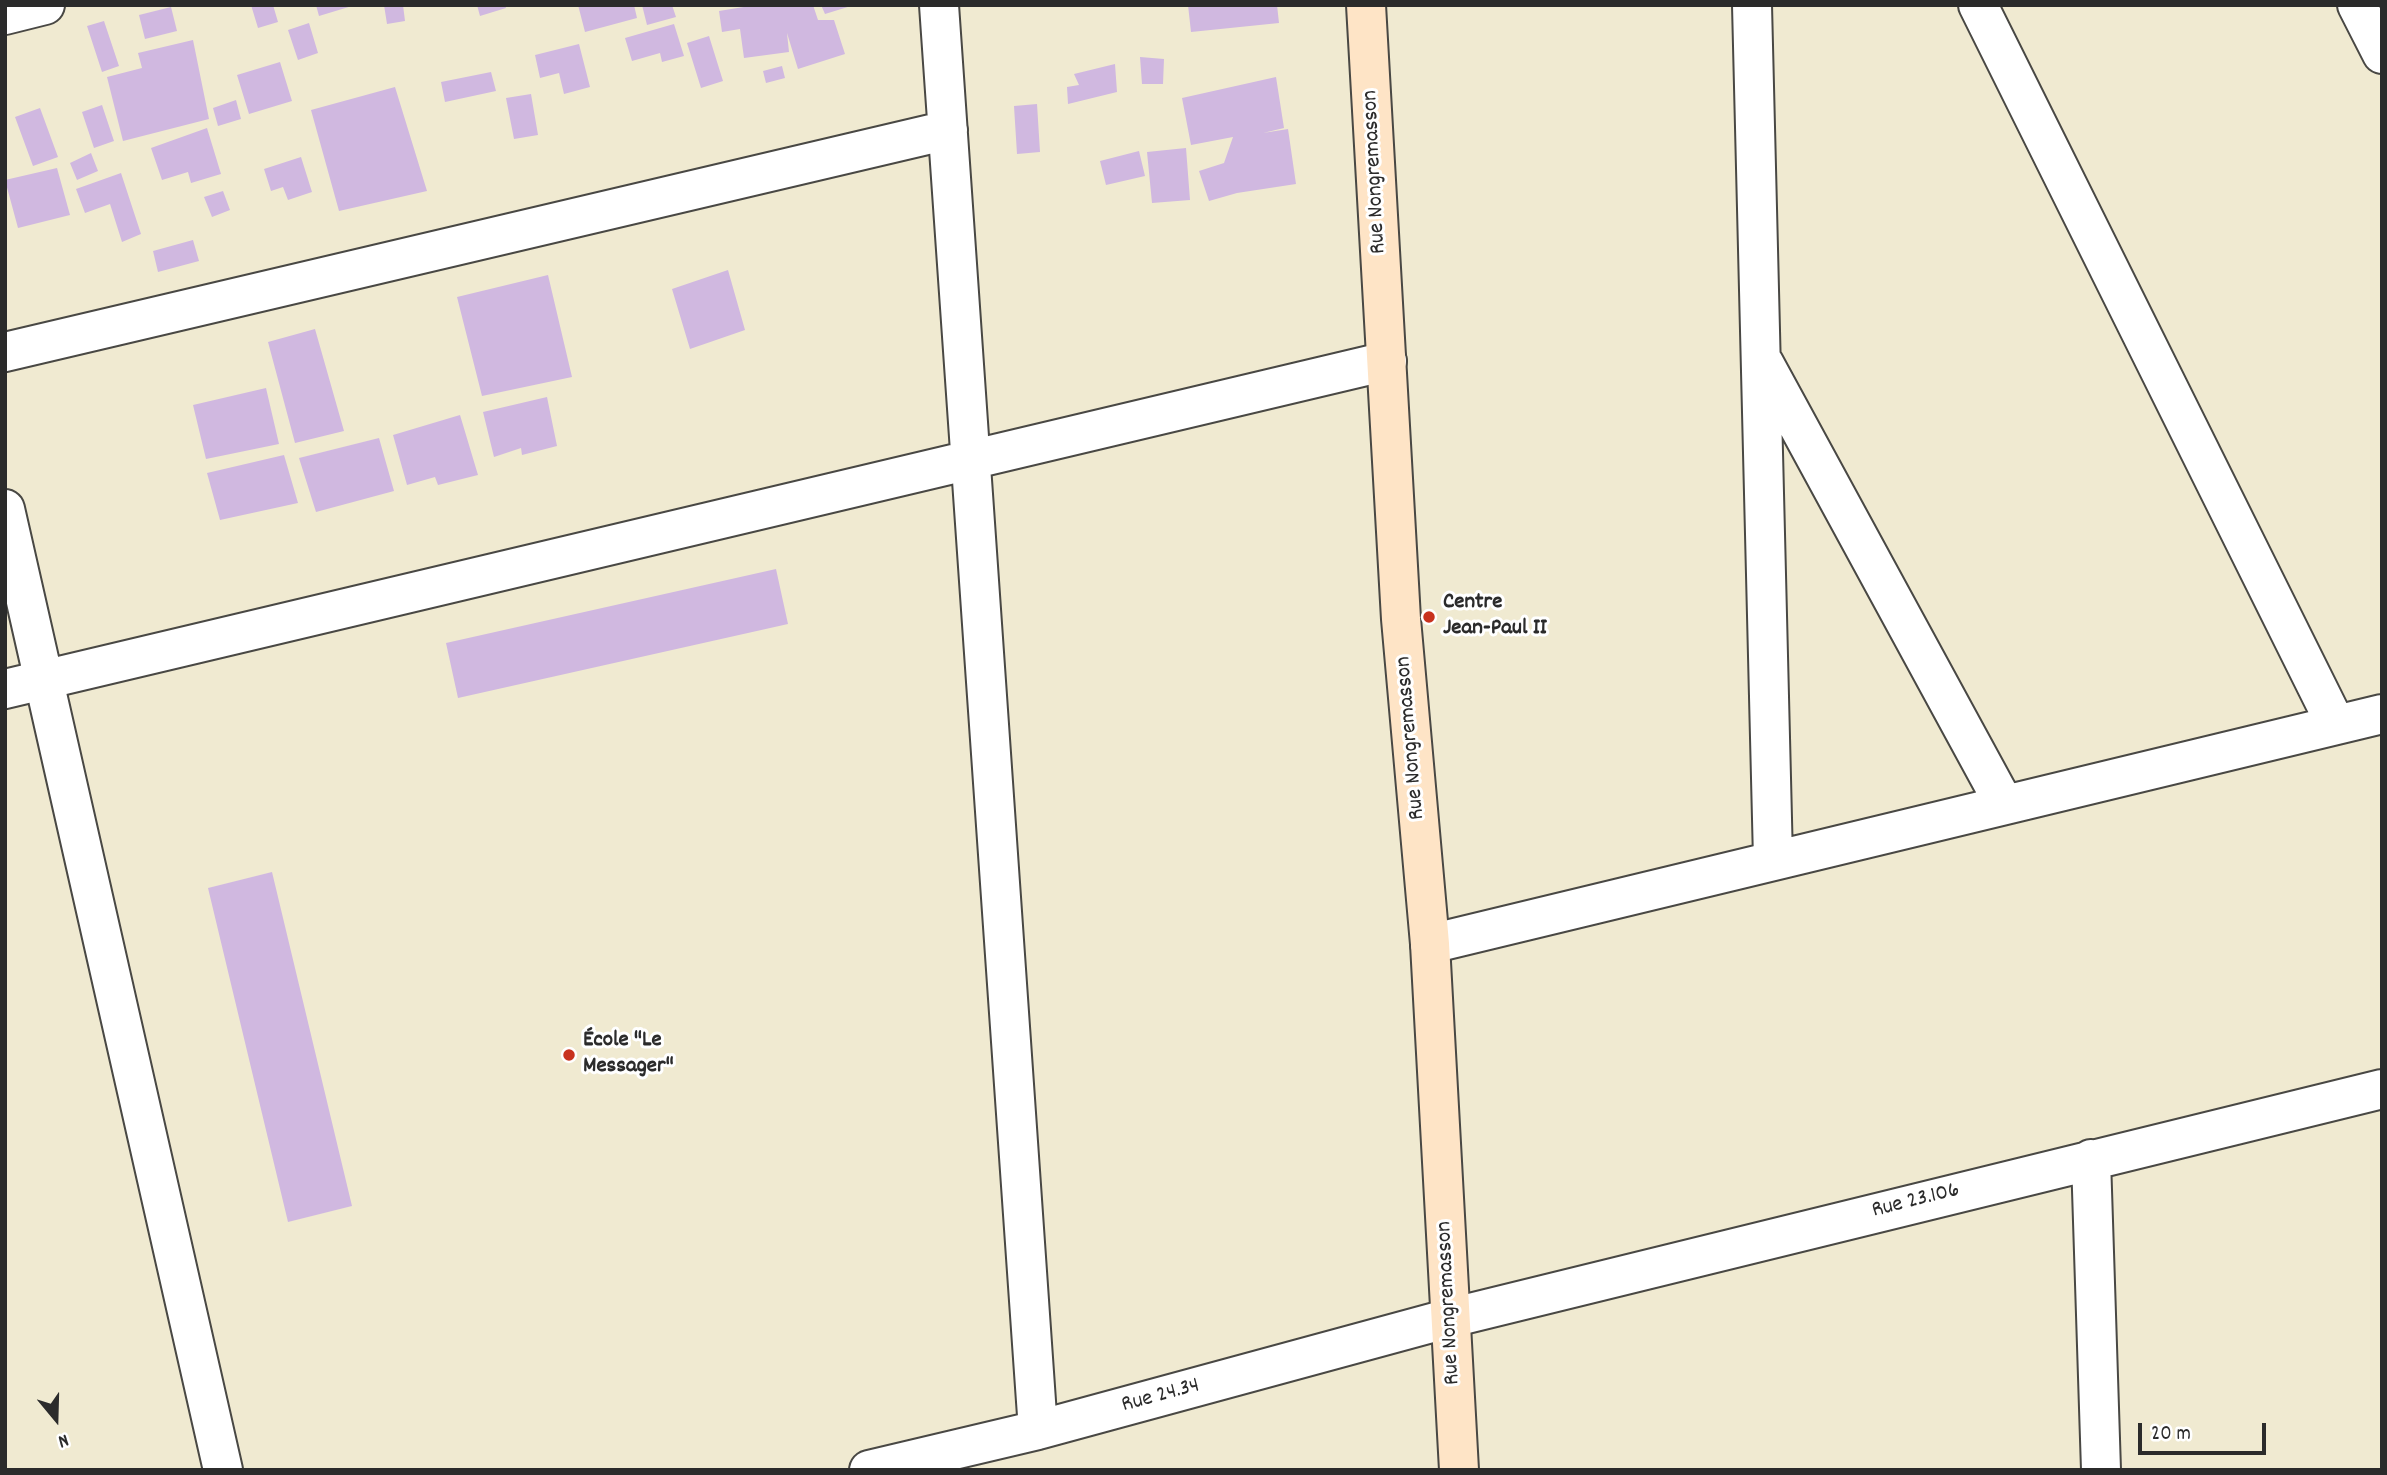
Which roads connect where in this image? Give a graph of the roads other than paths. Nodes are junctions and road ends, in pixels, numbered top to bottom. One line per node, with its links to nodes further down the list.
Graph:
1 (45, 5): 7 (street)
2 (939, 5): 9 (street)
3 (1366, 5): 12 (street, Rue Nongremasson)
4 (1752, 5): 11 (street)
5 (1978, 5): 18 (street)
6 (2357, 5): 8 (street)
7 (5, 15)
8 (2382, 54)
9 (948, 130): 10 (street); 13 (street)
10 (5, 352)
11 (1760, 356): 19 (street); 20 (street)
12 (1387, 361): 13 (street); 21 (street, Rue Nongremasson)
13 (972, 459): 15 (street); 25 (street)
14 (5, 509): 15 (street)
15 (44, 680): 16 (street); 26 (street)
16 (5, 689)
17 (2382, 714): 18 (street)
18 (2336, 725): 19 (street)
19 (2004, 804): 20 (street)
20 (1773, 859): 21 (street)
21 (1430, 944): 24 (street, Rue Nongremasson)
22 (2382, 1089): 23 (street, Rue 23.106)
23 (2091, 1159): 24 (street, Rue 23.106); 29 (street)
24 (1451, 1318): 25 (street, Rue 24.34); 28 (street, Rue Nongremasson)
25 (1038, 1430): 27 (street, Rue 24.34)
26 (223, 1470)
27 (869, 1470)
28 (1459, 1470)
29 (2101, 1470)

